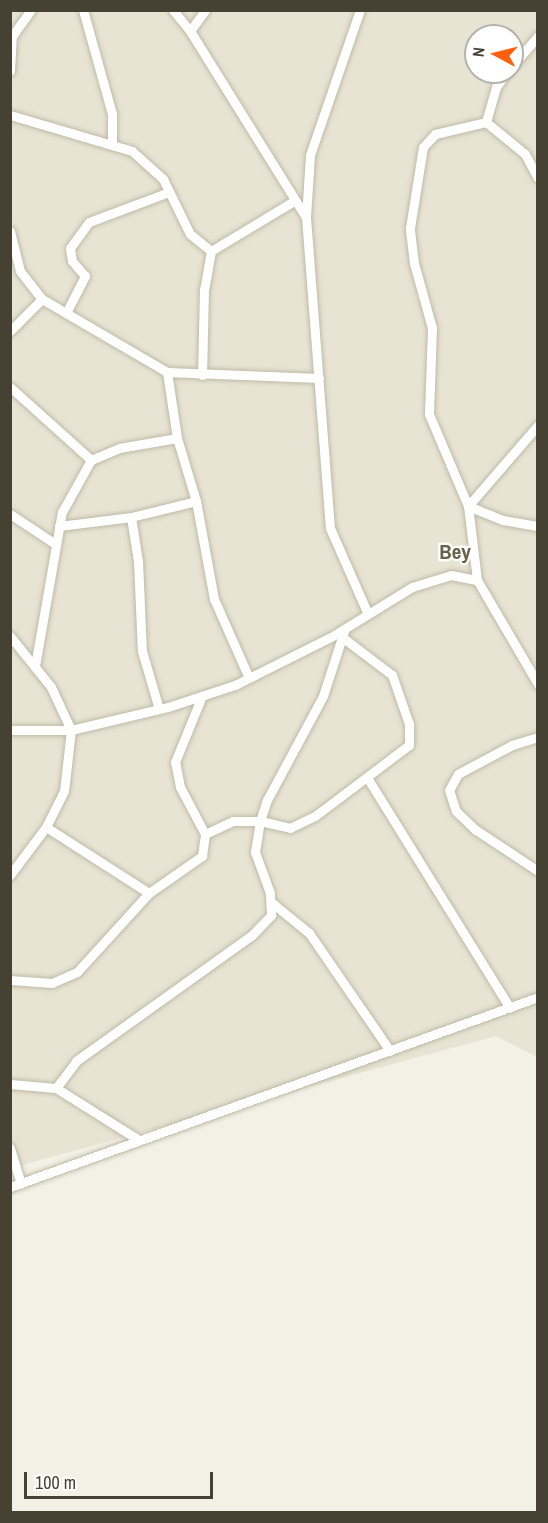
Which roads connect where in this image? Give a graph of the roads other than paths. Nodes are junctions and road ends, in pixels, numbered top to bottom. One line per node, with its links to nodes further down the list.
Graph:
1 (31, 10): 9 (street)
2 (83, 10): 13 (street)
3 (172, 10): 6 (street)
4 (205, 10): 6 (street)
5 (360, 10): 17 (street)
6 (190, 31): 16 (street)
7 (537, 36): 8 (street)
8 (524, 52)
9 (10, 71)
10 (500, 84): 12 (street)
11 (10, 116): 13 (street)
12 (486, 122): 14 (street); 31 (street)
13 (112, 144): 15 (street)
14 (537, 178)
15 (169, 192): 19 (street); 21 (street)
16 (294, 201): 17 (street); 19 (street)
17 (306, 217): 25 (street)
18 (10, 231): 20 (street)
19 (211, 251): 24 (street)
20 (42, 299): 21 (street); 22 (street)
21 (66, 313): 23 (street)
22 (10, 331)
23 (167, 372): 24 (street); 28 (street)
24 (202, 375): 25 (street)
25 (319, 378): 38 (street)
26 (10, 387): 29 (street)
27 (537, 425): 31 (street)
28 (177, 438): 29 (street); 30 (street)
29 (91, 460): 34 (street)
30 (196, 501): 33 (street); 42 (street)
31 (468, 506): 35 (street); 37 (street)
32 (10, 514): 36 (street)
33 (131, 517): 34 (street); 45 (street)
34 (59, 526): 36 (street)
35 (537, 526)
36 (54, 543): 41 (street)
37 (477, 580): 38 (street); 43 (street)
38 (368, 614): 39 (street)
39 (344, 633): 42 (street); 49 (street); 50 (street)
40 (10, 636): 41 (street)
41 (35, 666): 47 (street)
42 (249, 678): 44 (street)
43 (537, 684)
44 (202, 696): 45 (street); 52 (street)
45 (159, 709): 47 (street)
46 (10, 730): 47 (street)
47 (71, 730): 51 (street)
48 (537, 737): 53 (street)
49 (368, 779): 50 (street); 59 (street)
50 (260, 821): 52 (street); 56 (street)
51 (46, 827): 54 (street); 55 (street)
52 (205, 834): 55 (street)
53 (537, 871)
54 (10, 875)
55 (149, 893): 57 (street)
56 (271, 902): 60 (street); 62 (street)
57 (10, 980)
58 (537, 996): 59 (street)
59 (510, 1008): 60 (street)
60 (390, 1051): 63 (street)
61 (10, 1084): 62 (street)
62 (56, 1088): 63 (street)
63 (139, 1140): 65 (street)
64 (10, 1148): 65 (street)
65 (21, 1183): 66 (street)
66 (10, 1187)

